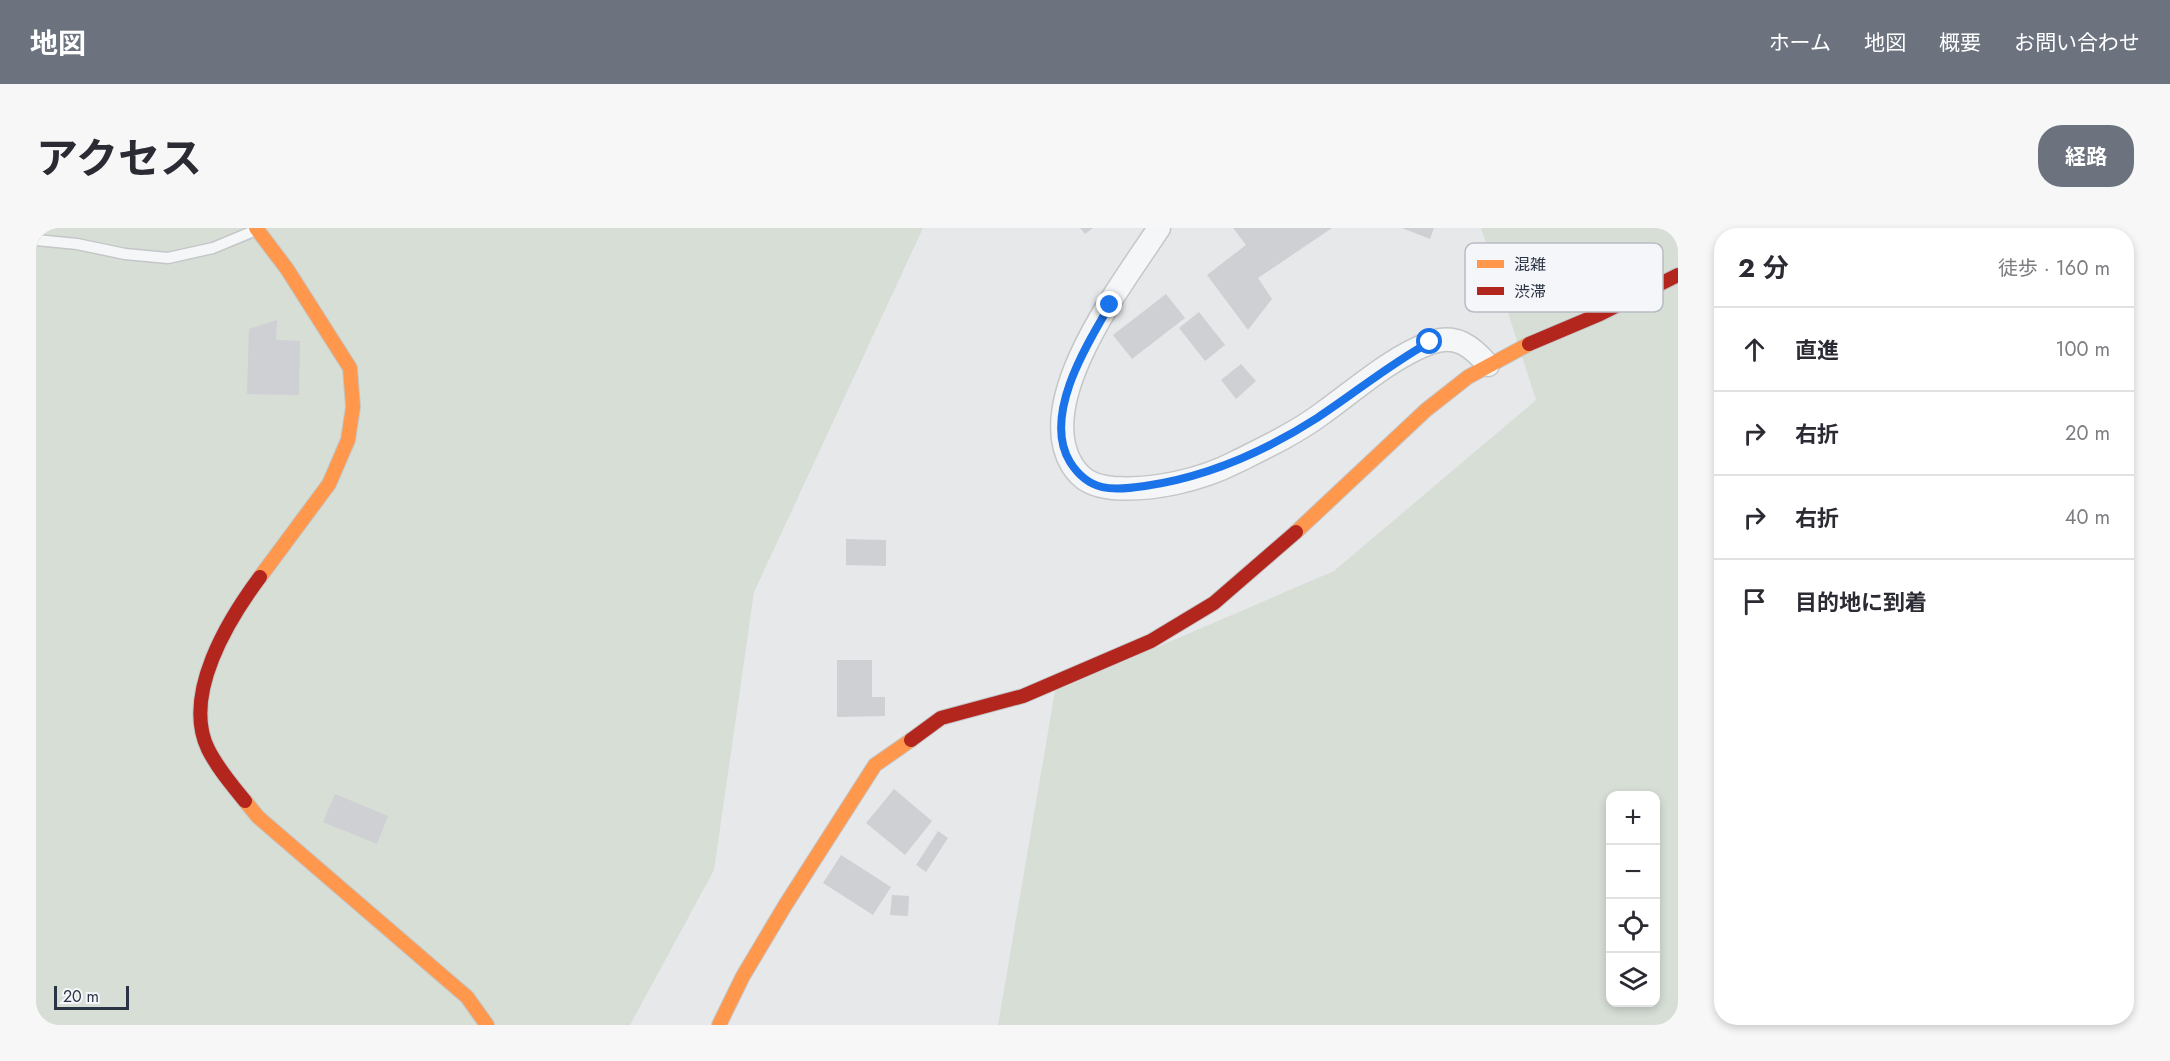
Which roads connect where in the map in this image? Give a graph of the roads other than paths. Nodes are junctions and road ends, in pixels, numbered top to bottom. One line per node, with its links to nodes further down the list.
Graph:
1 (1159, 228): 7 (street)
2 (256, 229): 3 (lane); 8 (street)
3 (36, 240)
4 (1678, 275): 5 (street)
5 (1663, 282)
6 (1604, 312): 7 (street)
7 (1488, 365): 9 (street)
8 (487, 1025)
9 (719, 1025)

